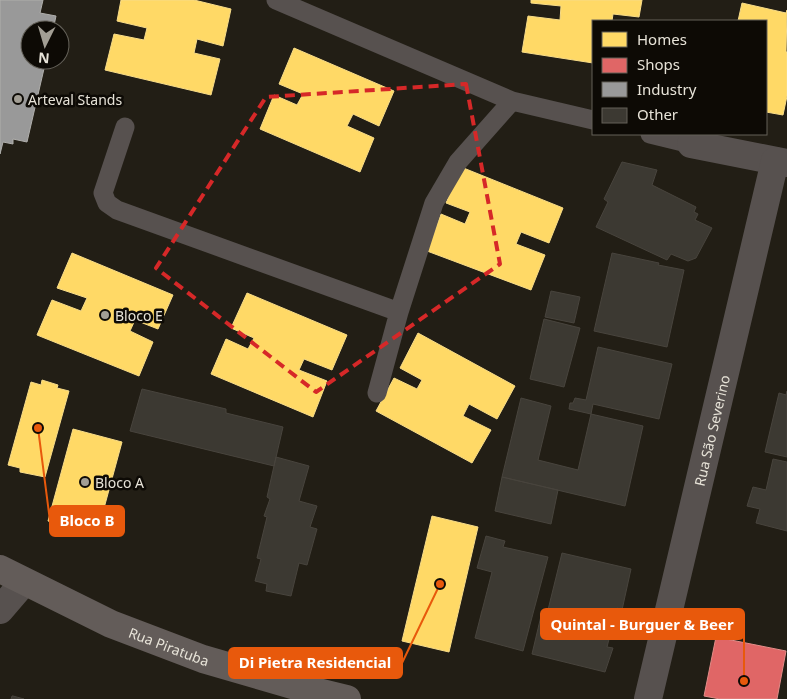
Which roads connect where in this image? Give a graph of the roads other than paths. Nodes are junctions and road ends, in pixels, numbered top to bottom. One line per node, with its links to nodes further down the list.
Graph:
1 (276, 0): 2 (lane)
2 (512, 101): 3 (lane); 8 (lane)
3 (592, 120)
4 (125, 128): 8 (lane)
5 (654, 135): 6 (lane)
6 (691, 144): 7 (street)
7 (781, 162): 14 (street, Rua São Severino)
8 (399, 312): 9 (lane)
9 (377, 393)
10 (0, 569): 11 (main road, Rua Piratuba)
11 (24, 582): 12 (street); 13 (main road, Rua Piratuba)
12 (0, 610)
13 (347, 699)
14 (648, 699)

